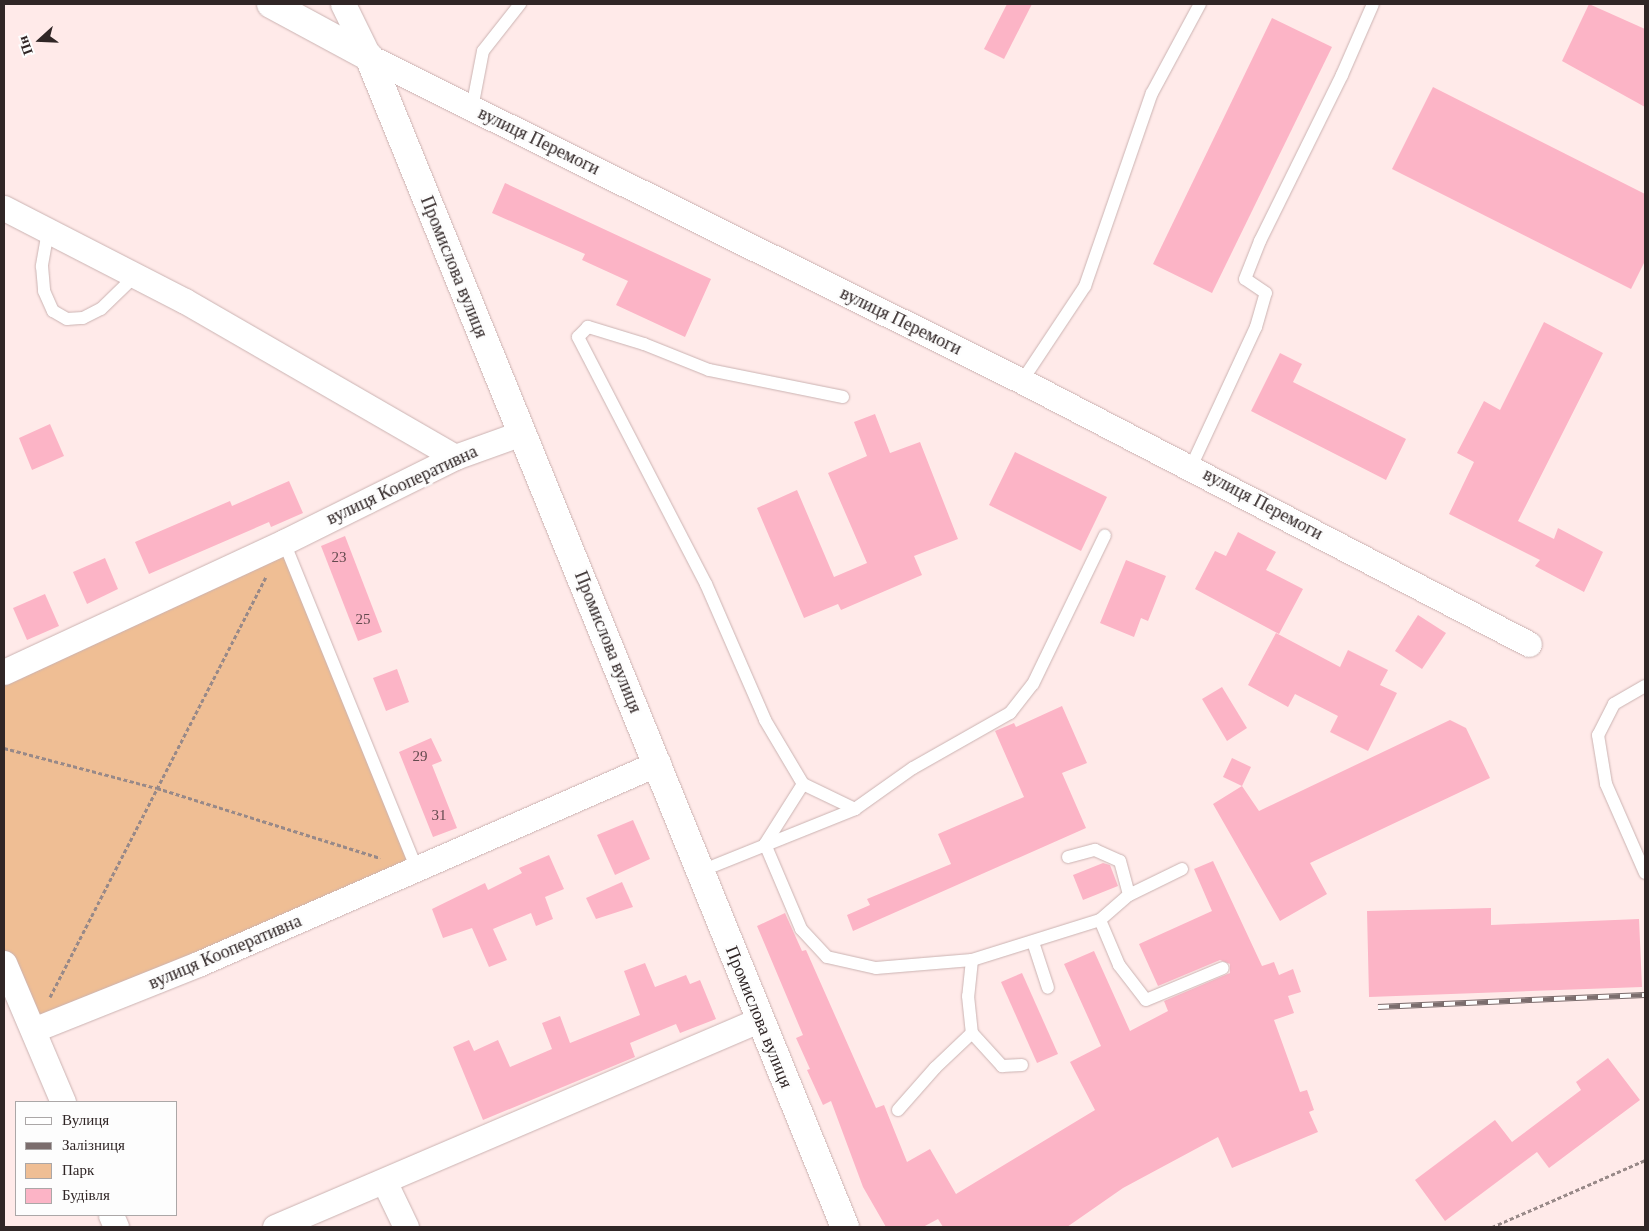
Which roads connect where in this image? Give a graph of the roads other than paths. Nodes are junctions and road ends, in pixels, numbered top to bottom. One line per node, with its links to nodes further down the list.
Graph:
1 (271, 4): 6 (street, вулиця Перемоги)
2 (343, 4): 6 (street)
3 (520, 4): 7 (lane)
4 (1200, 4): 11 (lane)
5 (1373, 4): 15 (lane)
6 (369, 57): 7 (street, вулиця Перемоги); 13 (street, Промислова вулиця)
7 (472, 108): 11 (street, вулиця Перемоги)
8 (4, 208): 9 (street)
9 (48, 231): 10 (street); 10 (lane)
10 (136, 275): 14 (street)
11 (1022, 381): 15 (street, вулиця Перемоги)
12 (843, 397): 22 (lane)
13 (522, 433): 14 (street, вулиця Кооперативна); 21 (street, Промислова вулиця)
14 (456, 457): 17 (street, вулиця Кооперативна)
15 (1191, 467): 18 (street, вулиця Перемоги)
16 (1106, 535): 23 (lane)
17 (284, 542): 19 (street, вулиця Кооперативна); 27 (lane)
18 (1529, 644)
19 (4, 672)
20 (1645, 686): 29 (lane)
21 (658, 763): 27 (street, вулиця Кооперативна); 28 (street, Промислова вулиця)
22 (803, 784): 23 (lane); 24 (lane)
23 (855, 809): 24 (lane)
24 (765, 844): 28 (lane); 33 (lane)
25 (1068, 857): 30 (lane)
26 (1182, 869): 30 (lane)
27 (417, 870): 38 (street, вулиця Кооперативна)
28 (702, 871): 37 (street, Промислова вулиця)
29 (1645, 872)
30 (1129, 895): 31 (lane)
31 (1100, 920): 32 (lane); 35 (lane)
32 (1033, 942): 33 (lane); 36 (lane)
33 (972, 960): 39 (lane)
34 (4, 963): 38 (street)
35 (1222, 968)
36 (1048, 988)
37 (759, 1020): 43 (street); 46 (street, Промислова вулиця)
38 (33, 1030): 41 (street)
39 (972, 1033): 40 (lane); 42 (lane)
40 (1022, 1065)
41 (63, 1101)
42 (898, 1110)
43 (384, 1181): 44 (street); 45 (street)
44 (275, 1227)
45 (406, 1227)
46 (845, 1227)

